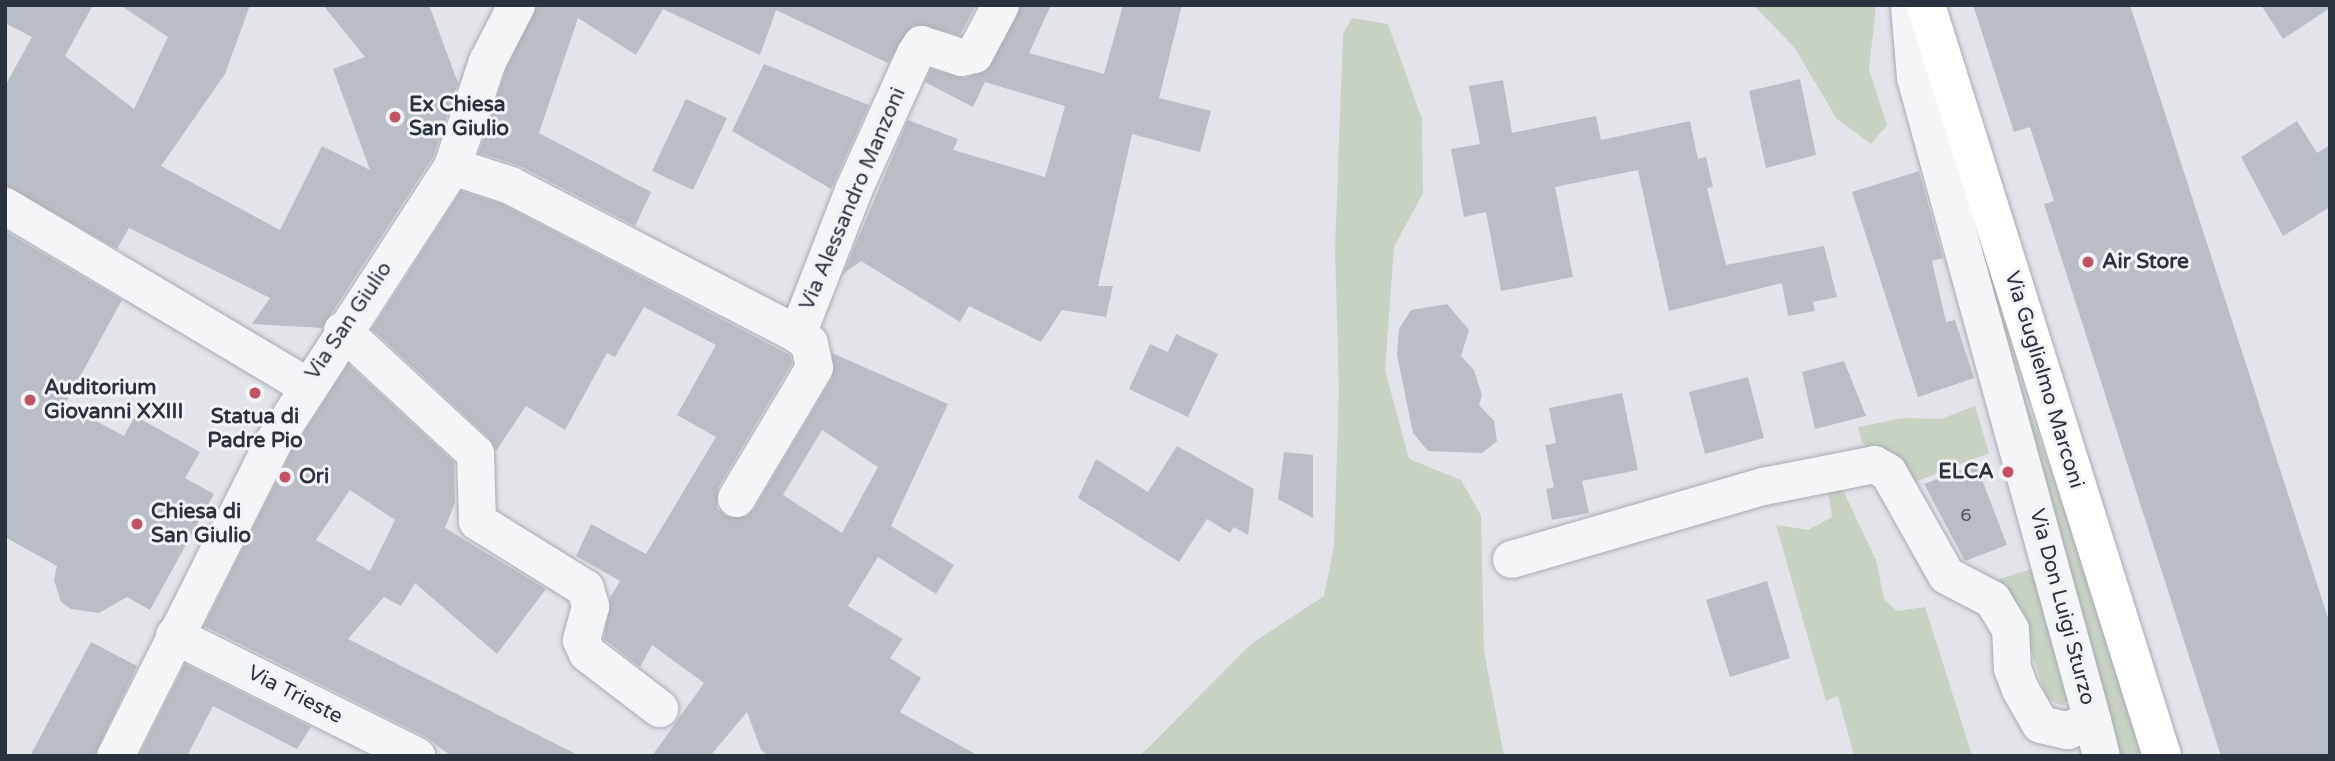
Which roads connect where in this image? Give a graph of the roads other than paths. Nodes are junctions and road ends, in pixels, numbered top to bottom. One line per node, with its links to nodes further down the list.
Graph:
1 (516, 5): 5 (street, Via San Giulio)
2 (1000, 5): 8 (street, Via Alessandro Manzoni)
3 (1909, 5): 14 (street, Via Don Luigi Sturzo)
4 (1926, 5): 18 (street, Via Guglielmo Marconi)
5 (452, 166): 7 (street, Via San Giulio); 8 (street, Via Alessandro Manzoni)
6 (5, 206): 9 (street)
7 (342, 330): 9 (street, Via San Giulio); 13 (street)
8 (797, 334): 10 (street)
9 (305, 385): 12 (street, Via San Giulio)
10 (736, 498)
11 (1511, 559): 14 (street, Via Don Luigi Sturzo)
12 (174, 635): 15 (street, Via San Giulio); 16 (street, Via Trieste)
13 (659, 708)
14 (2092, 720): 17 (street)
15 (115, 756)
16 (417, 756)
17 (2101, 756)
18 (2162, 756)

